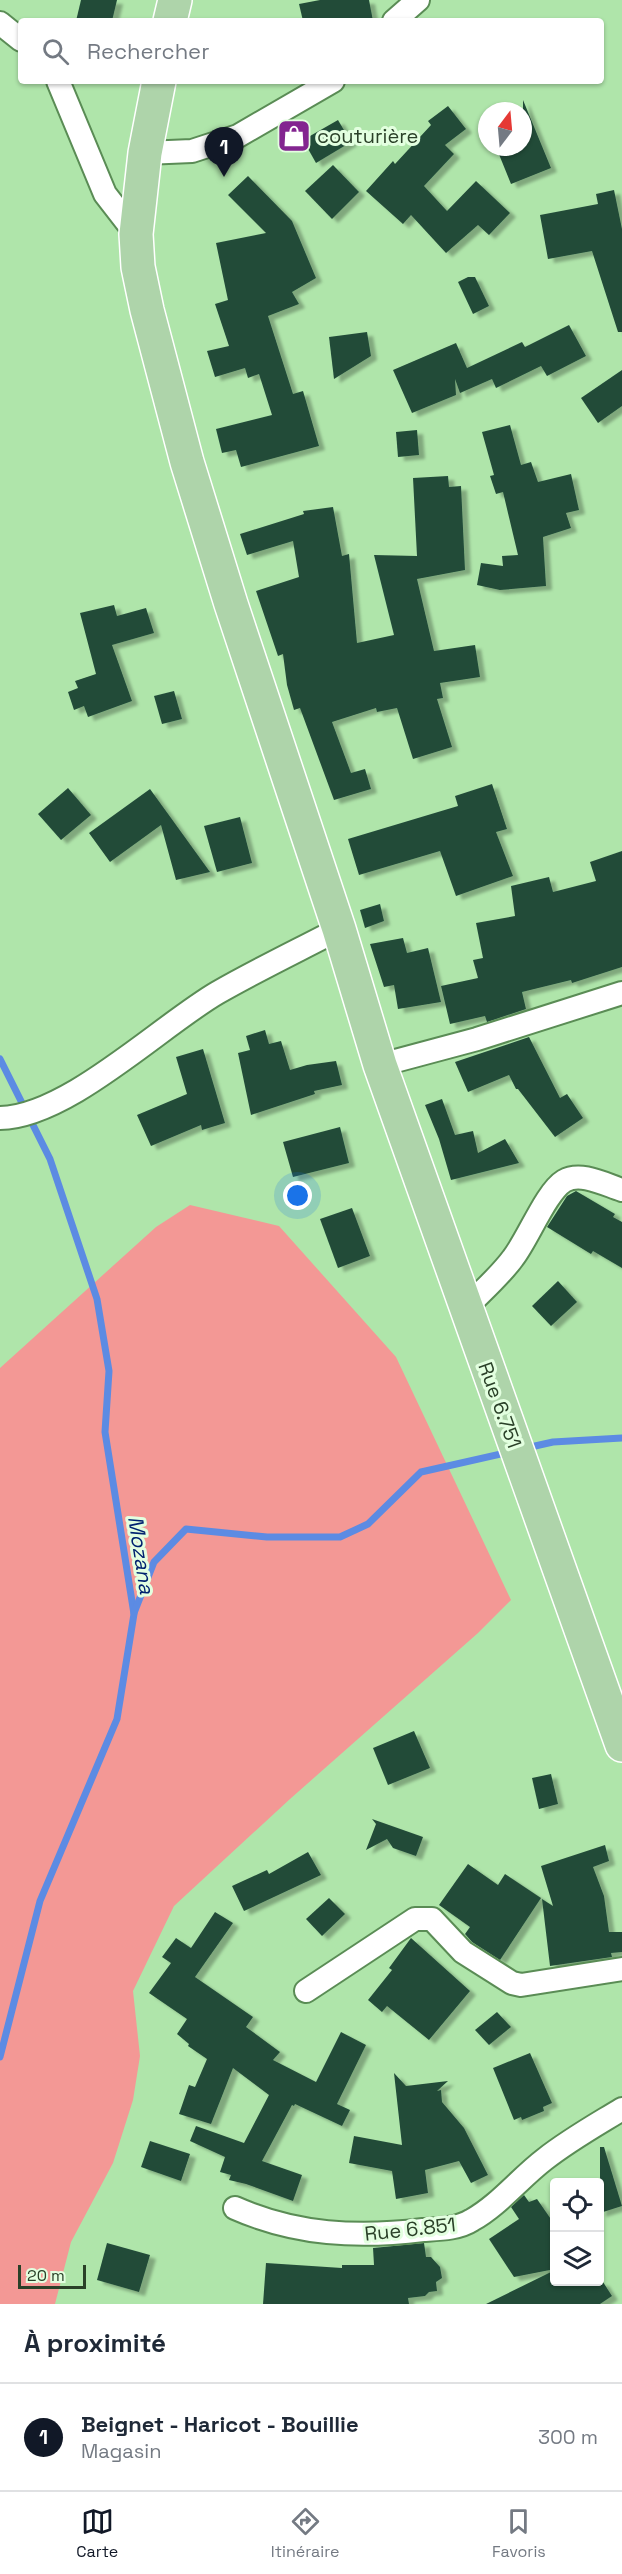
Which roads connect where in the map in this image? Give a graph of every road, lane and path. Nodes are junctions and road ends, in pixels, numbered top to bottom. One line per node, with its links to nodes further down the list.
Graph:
1 (175, 0): 3 (main road)
2 (418, 0): 4 (street)
3 (171, 18)
4 (397, 18)
5 (0, 23): 6 (street)
6 (18, 38)
7 (59, 84): 11 (street)
8 (158, 84): 10 (main road, Rue 6.751)
9 (328, 84): 10 (street)
10 (145, 153): 11 (main road, Rue 6.751)
11 (135, 234): 12 (main road, Rue 6.751)
12 (339, 929): 14 (main road, Rue 6.751); 15 (street)
13 (622, 993): 14 (street)
14 (380, 1065): 17 (main road, Rue 6.751)
15 (5, 1118)
16 (622, 1191): 17 (street)
17 (466, 1308): 18 (main road, Rue 6.751)
18 (622, 1745)
19 (622, 1969): 20 (street)
20 (306, 1991)
21 (622, 2109): 22 (street, Rue 6.851)
22 (235, 2208)

